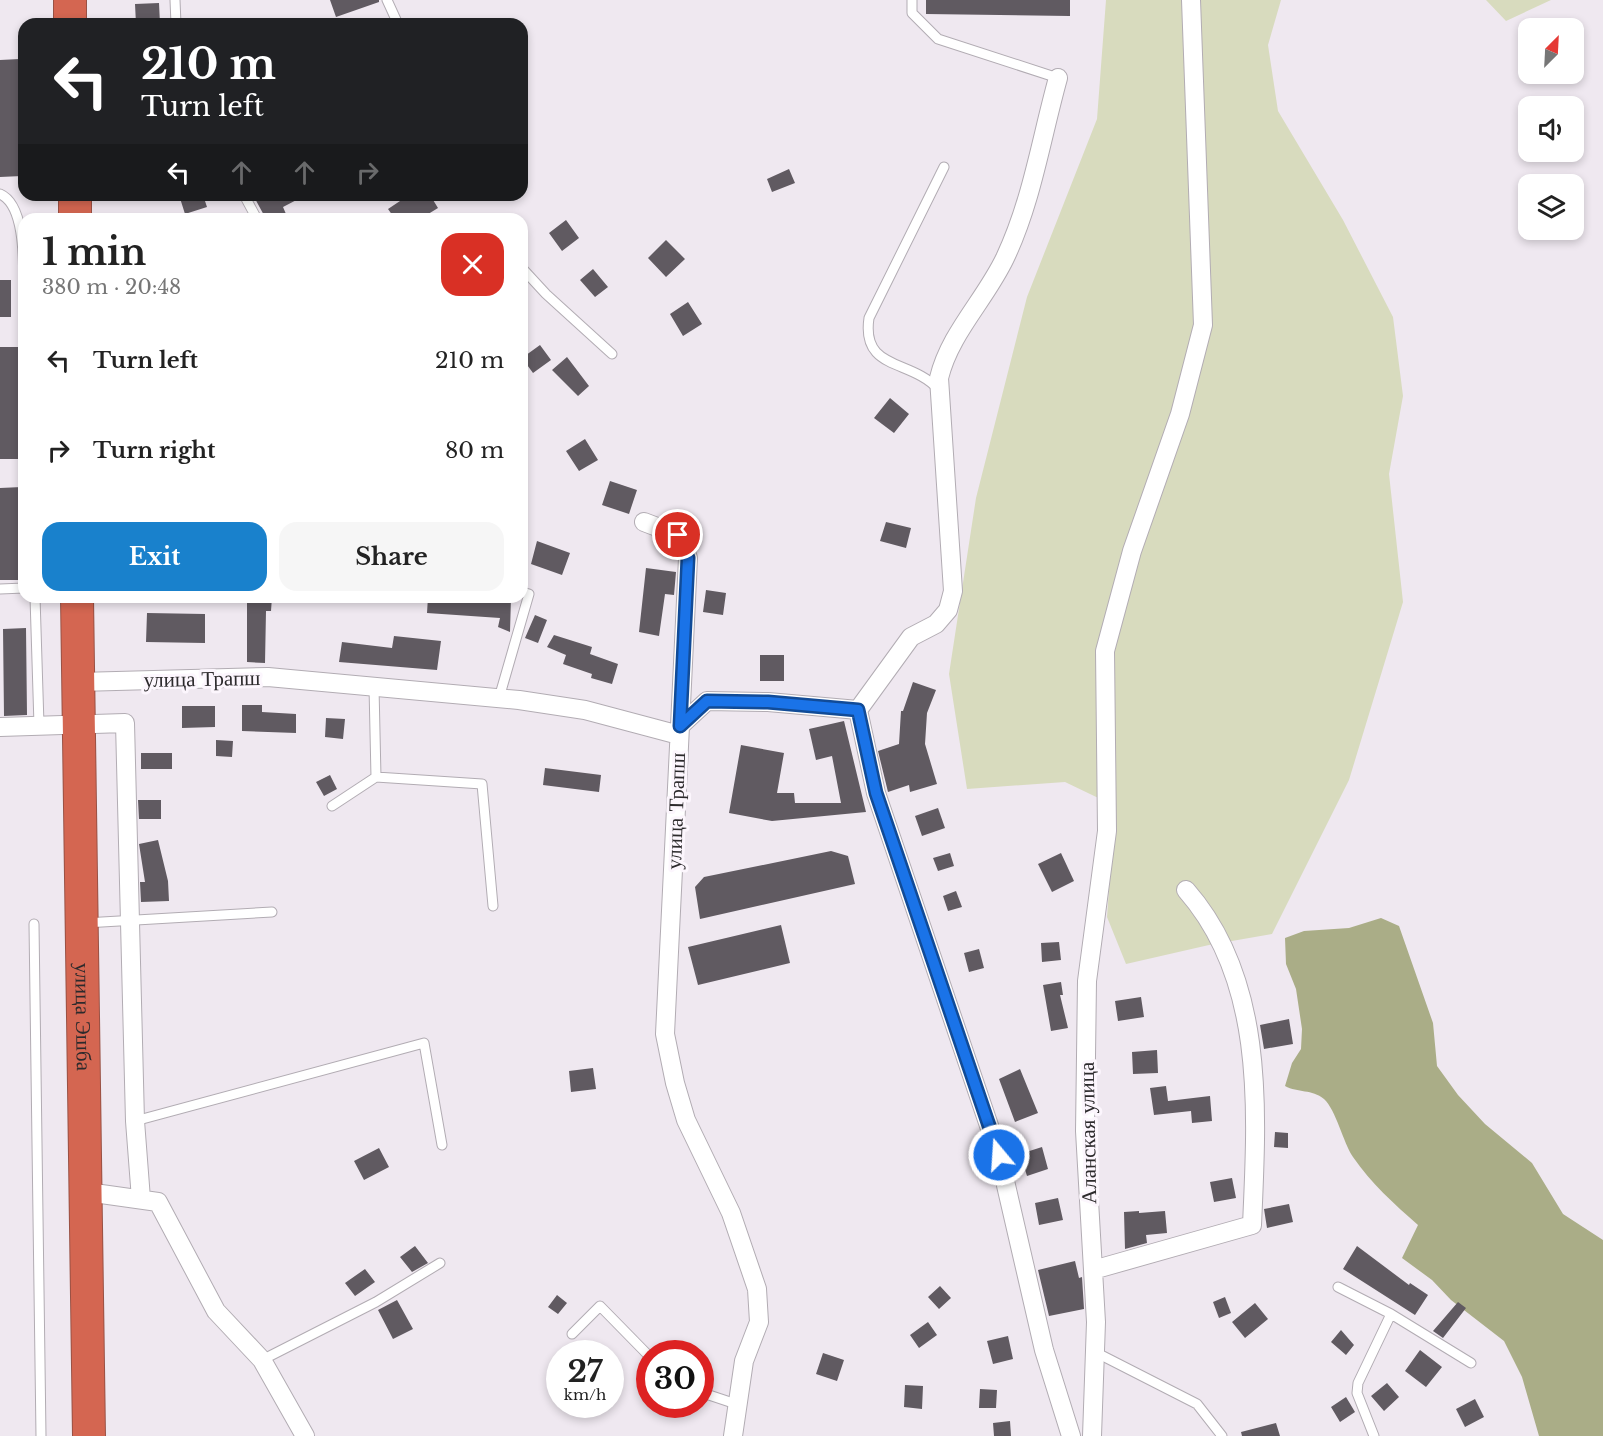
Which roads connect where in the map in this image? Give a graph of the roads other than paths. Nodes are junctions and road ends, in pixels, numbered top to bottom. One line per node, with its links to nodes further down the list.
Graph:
1 (70, 0): 6 (highway)
2 (175, 0): 7 (lane)
3 (387, 0): 8 (lane)
4 (912, 0): 9 (lane)
5 (1191, 0): 43 (street, Аланская улица)
6 (70, 18)
7 (176, 18)
8 (395, 18)
9 (1058, 78): 15 (street)
10 (944, 167): 15 (lane)
11 (0, 194): 12 (lane)
12 (18, 221)
13 (528, 274): 14 (lane)
14 (612, 354)
15 (940, 392): 25 (street)
16 (644, 522): 29 (street)
17 (18, 588): 18 (lane)
18 (0, 589)
19 (35, 603): 27 (lane)
20 (77, 603): 22 (highway, улица Эшба)
21 (527, 603): 24 (lane)
22 (79, 682): 23 (street, улица Трапш); 26 (highway, улица Эшба)
23 (374, 687): 24 (street, улица Трапш); 30 (lane)
24 (499, 698): 29 (street, улица Трапш)
25 (858, 710): 29 (street); 57 (street)
26 (80, 724): 27 (street); 35 (street); 36 (highway, улица Эшба)
27 (39, 725): 28 (street)
28 (0, 726)
29 (679, 730): 52 (street, улица Трапш)
30 (376, 777): 31 (lane); 33 (lane)
31 (332, 806)
32 (1186, 890): 43 (street)
33 (493, 906)
34 (272, 912): 35 (lane)
35 (130, 921): 36 (lane); 38 (street)
36 (82, 923): 40 (highway, улица Эшба)
37 (34, 924): 53 (lane)
38 (135, 1121): 39 (lane); 41 (street)
39 (442, 1145)
40 (87, 1192): 41 (street); 54 (highway, улица Эшба)
41 (141, 1199): 49 (street)
42 (440, 1263): 49 (lane)
43 (1093, 1270): 48 (street, Аланская улица)
44 (1338, 1287): 45 (lane)
45 (1390, 1314): 50 (lane); 60 (lane)
46 (572, 1334): 47 (lane)
47 (636, 1343)
48 (1095, 1352): 58 (street, Аланская улица); 59 (lane)
49 (262, 1360): 55 (street)
50 (1471, 1363)
51 (714, 1397): 52 (lane)
52 (736, 1404): 56 (street, улица Трапш)
53 (41, 1436)
54 (89, 1436)
55 (304, 1436)
56 (733, 1436)
57 (1071, 1436)
58 (1092, 1436)
59 (1222, 1436)
60 (1374, 1436)

